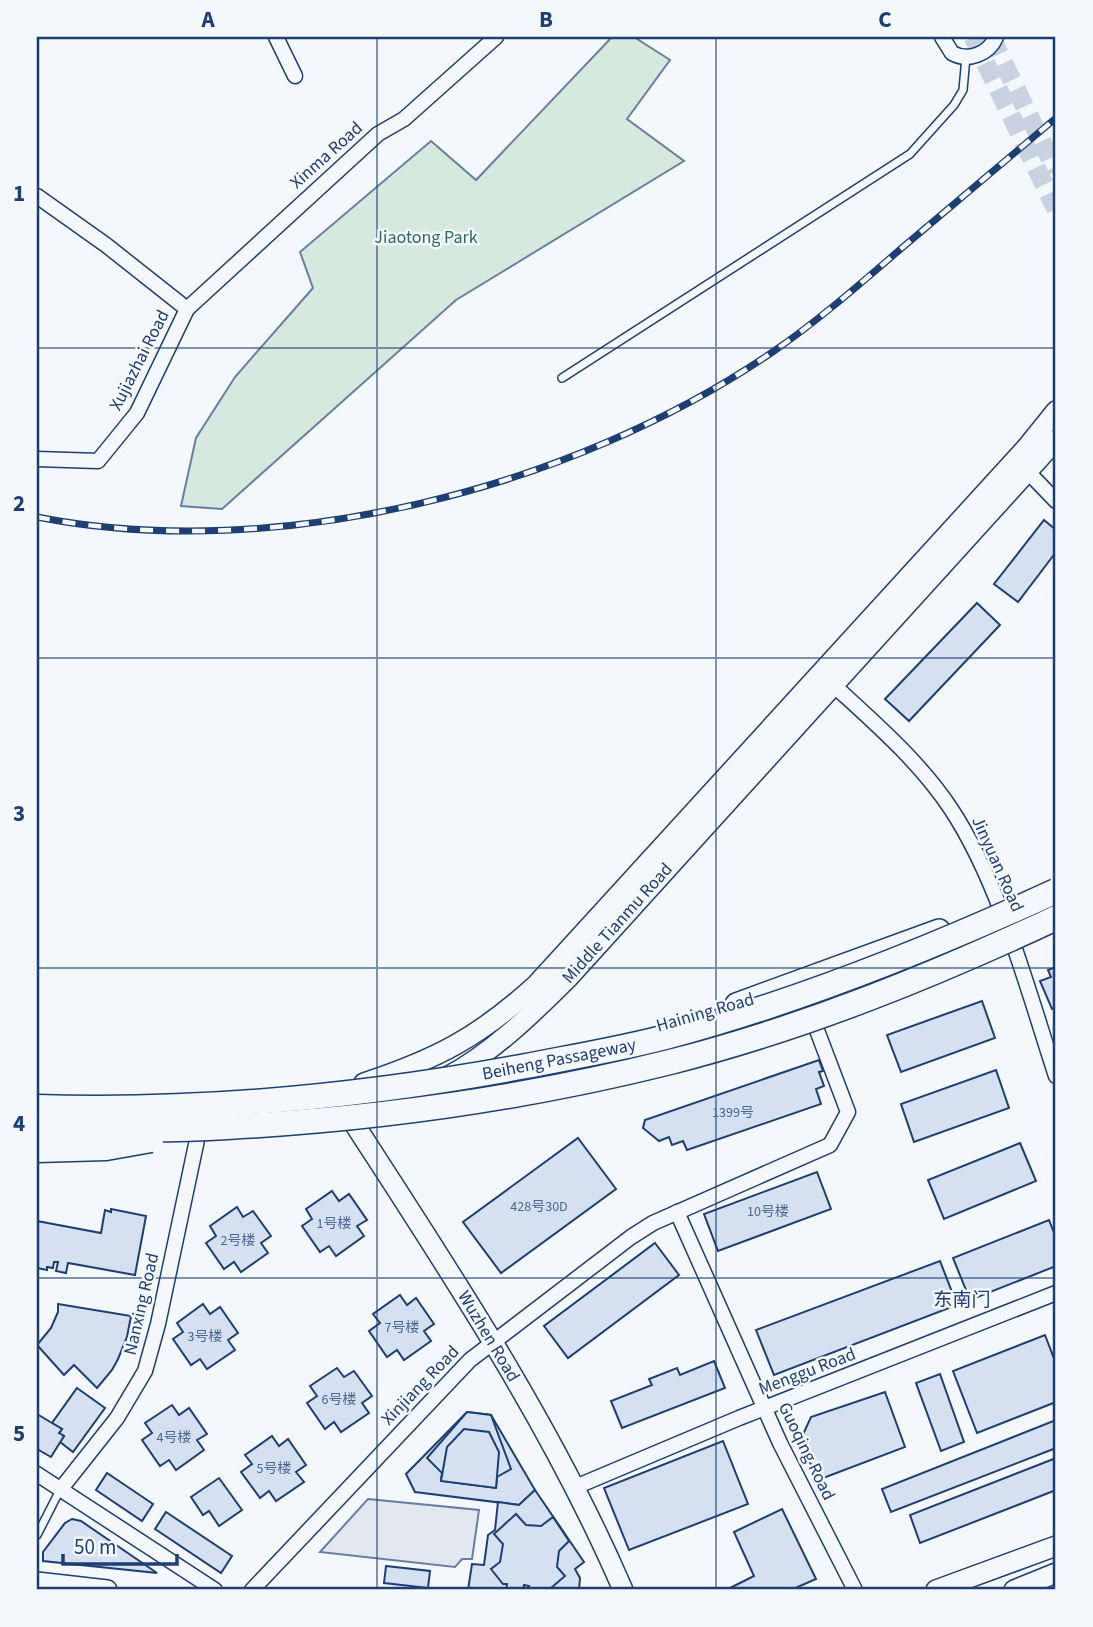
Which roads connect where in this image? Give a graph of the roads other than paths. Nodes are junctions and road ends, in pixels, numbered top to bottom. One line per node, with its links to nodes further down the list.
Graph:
1 (276, 37): 6 (street)
2 (496, 37): 8 (street, Xinma Road)
3 (942, 37): 5 (street)
4 (996, 37): 5 (street)
5 (966, 57): 9 (lane)
6 (295, 76)
7 (37, 196): 8 (street, Xujiazhai Road)
8 (187, 309): 12 (street, Xujiazhai Road)
9 (562, 378)
10 (1056, 411): 15 (main road, Middle Tianmu Road)
11 (1056, 440): 13 (main road, Middle Tianmu Road)
12 (37, 459)
13 (1028, 472): 14 (street); 15 (main road, Middle Tianmu Road)
14 (1056, 501)
15 (827, 679): 18 (street, Jinyuan Road); 23 (main road, Middle Tianmu Road); 26 (main road, Middle Tianmu Road)
16 (1056, 880): 18 (main road, Haining Road)
17 (1056, 891): 29 (highway, Beiheng Passageway, bridge)
18 (998, 907): 20 (street, Jinyuan Road); 23 (main road, Haining Road)
19 (1056, 921): 20 (main road); 29 (highway, Beiheng Passageway, bridge)
20 (1012, 946): 21 (main road); 22 (street, Jinyuan Road)
21 (815, 1025): 30 (main road); 35 (street, Xinjiang Road)
22 (1053, 1056): 24 (street, Jinyuan Road)
23 (463, 1067): 26 (main road, Haining Road); 30 (main road, Middle Tianmu Road)
24 (1056, 1076)
25 (37, 1092): 29 (highway, bridge)
26 (338, 1092): 27 (main road, Middle Tianmu Road); 30 (main road, Wuzhen Road)
27 (37, 1100)
28 (37, 1107): 29 (highway, Beiheng Passageway, bridge)
29 (223, 1115): 31 (highway, Beiheng Passageway, bridge); 34 (highway, bridge)
30 (355, 1125): 33 (main road, Middle Tianmu Road); 37 (main road, Wuzhen Road)
31 (37, 1127)
32 (37, 1134): 33 (main road, Middle Tianmu Road)
33 (198, 1135): 41 (street, Nanxing Road)
34 (37, 1150)
35 (677, 1212): 37 (street, Xinjiang Road); 38 (street, Guoqing Road)
36 (1056, 1293): 38 (street, Menggu Road)
37 (493, 1341): 40 (main road, Wuzhen Road); 48 (street, Xinjiang Road)
38 (765, 1409): 40 (street, Menggu Road); 50 (street, Guoqing Road)
39 (37, 1474): 41 (street)
40 (573, 1488): 49 (main road, Wuzhen Road)
41 (61, 1490): 42 (lane, Nanxing Road); 47 (street)
42 (37, 1535)
43 (1056, 1546): 51 (main road)
44 (1056, 1573): 52 (main road)
45 (37, 1582): 46 (main road)
46 (107, 1590)
47 (215, 1590)
48 (252, 1590)
49 (623, 1590)
50 (855, 1590)
51 (936, 1590)
52 (1014, 1590)

